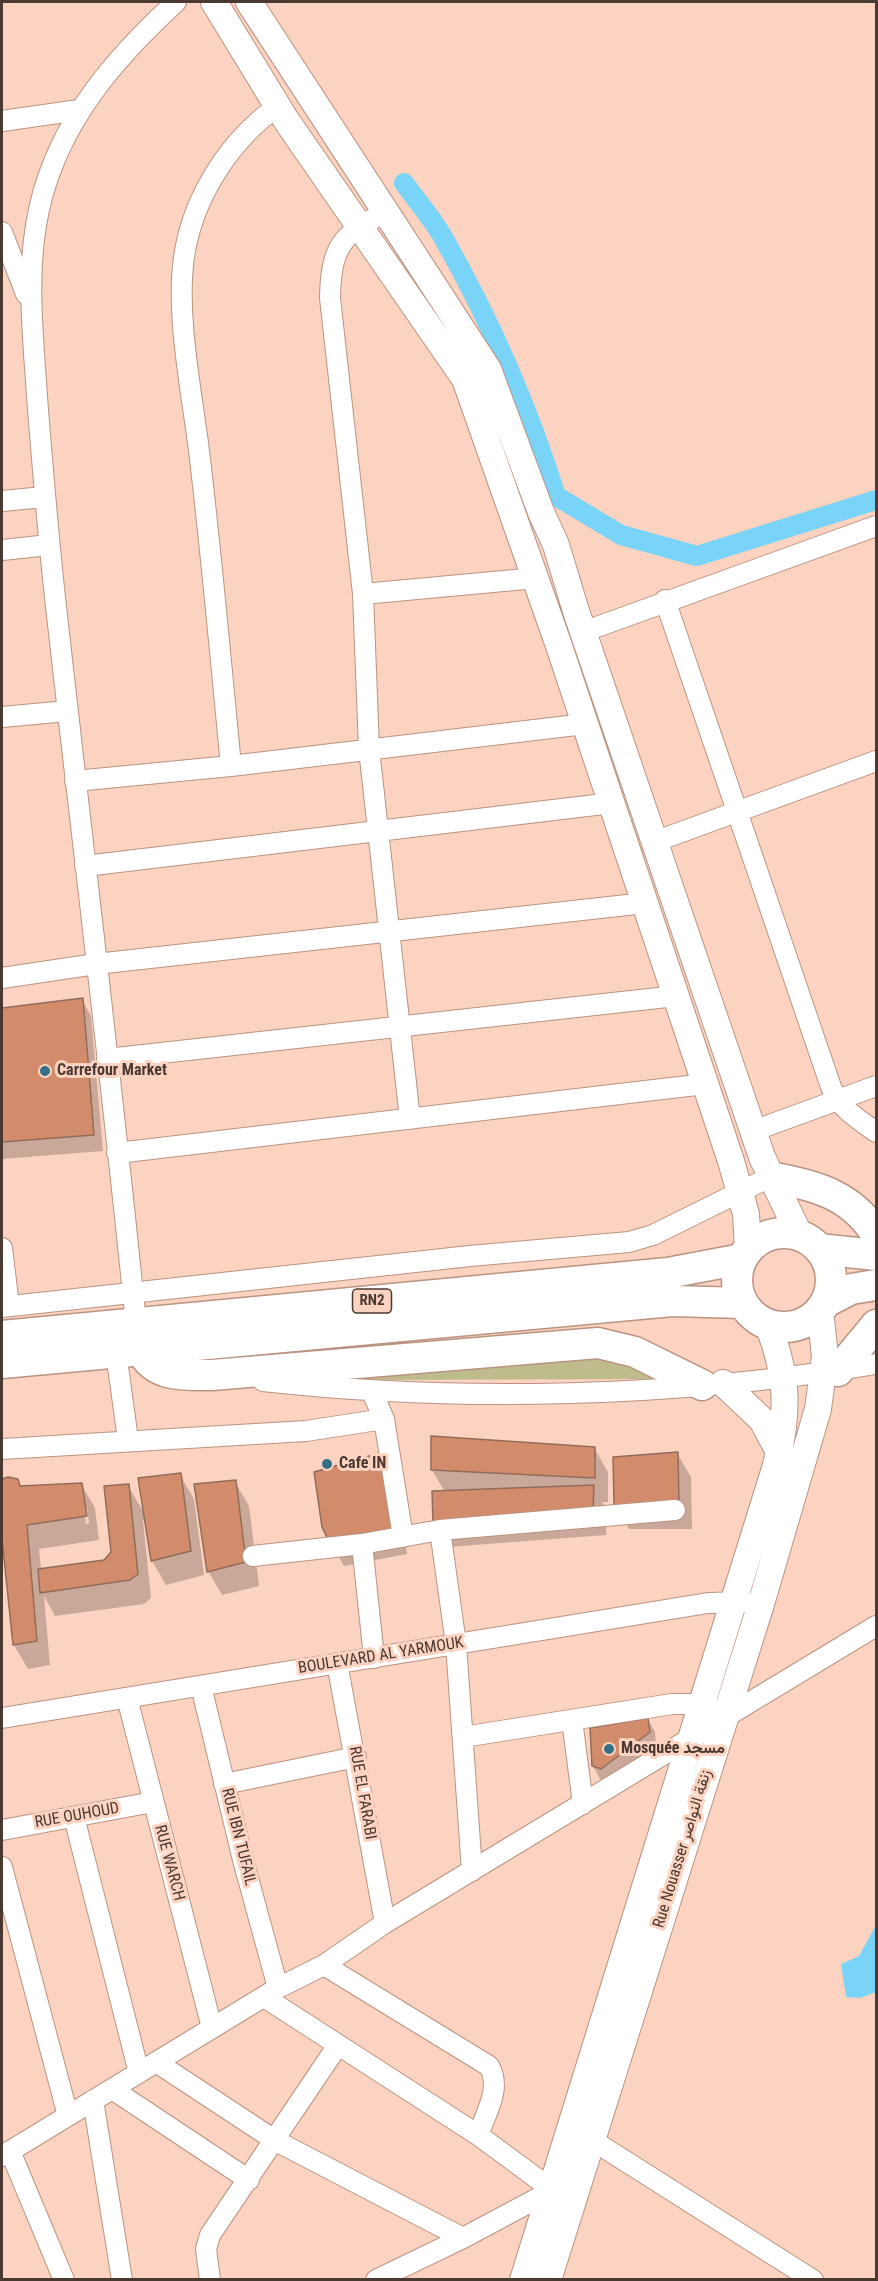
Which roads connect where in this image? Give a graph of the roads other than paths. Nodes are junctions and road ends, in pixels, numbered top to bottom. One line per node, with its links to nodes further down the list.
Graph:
1 (176, 2): 5 (street)
2 (214, 2): 4 (main road)
3 (249, 2): 7 (main road)
4 (278, 106): 8 (main road); 25 (street)
5 (79, 110): 6 (street); 10 (street)
6 (2, 121)
7 (386, 212): 8 (street); 19 (main road)
8 (360, 225): 16 (main road); 17 (street)
9 (2, 232): 10 (street)
10 (31, 305): 11 (street)
11 (44, 496): 12 (street); 14 (street)
12 (2, 501)
13 (876, 526): 18 (street)
14 (48, 545): 15 (street); 20 (street)
15 (2, 550)
16 (536, 578): 17 (street); 22 (main road)
17 (363, 594): 23 (street)
18 (665, 600): 19 (street); 28 (street)
19 (583, 632): 30 (main road)
20 (68, 711): 21 (street); 26 (street)
21 (2, 717)
22 (585, 724): 23 (street); 27 (main road)
23 (369, 749): 25 (street); 29 (street)
24 (876, 761): 28 (street)
25 (231, 766): 26 (street)
26 (75, 781): 31 (street)
27 (612, 803): 29 (street); 32 (main road)
28 (737, 812): 30 (street); 41 (street)
29 (378, 831): 31 (street); 33 (street)
30 (654, 842): 43 (main road)
31 (85, 866): 34 (street)
32 (645, 903): 33 (street); 36 (main road)
33 (389, 932): 34 (street); 37 (street)
34 (96, 964): 35 (street); 38 (street)
35 (2, 978)
36 (676, 996): 37 (street); 39 (main road)
37 (400, 1027): 38 (street); 42 (street)
38 (106, 1059): 45 (street)
39 (705, 1084): 42 (street); 47 (main road)
40 (876, 1086): 41 (street)
41 (836, 1100): 43 (street); 44 (street)
42 (410, 1119): 45 (street)
43 (753, 1131): 46 (main road)
44 (876, 1132)
45 (117, 1153): 54 (street)
46 (770, 1177): 47 (street); 48 (highway); 49 (main road)
47 (741, 1192): 51 (main road); 54 (street)
48 (876, 1234)
49 (810, 1242): 51 (highway, RN2); 52 (highway, RN2); 56 (highway)
50 (2, 1248): 57 (street)
51 (745, 1254): 55 (highway); 61 (highway, RN2)
52 (876, 1255)
53 (876, 1284): 56 (highway)
54 (133, 1294): 57 (street); 61 (street)
55 (742, 1303): 58 (highway); 61 (highway, RN2)
56 (823, 1306): 58 (highway); 64 (main road, Rue Nouasser زنقة النواصر)
57 (5, 1307)
58 (768, 1325): 66 (main road)
59 (876, 1325): 64 (highway)
60 (2, 1336): 61 (highway, RN2)
61 (131, 1342): 62 (highway, RN2); 65 (highway); 70 (street)
62 (2, 1363)
63 (876, 1364): 64 (street)
64 (831, 1372): 66 (street); 79 (main road, Rue Nouasser زنقة النواصر)
65 (212, 1375): 67 (highway); 68 (street)
66 (784, 1377): 67 (street); 72 (main road)
67 (713, 1384): 68 (street); 72 (main road)
68 (371, 1390): 69 (street)
69 (384, 1419): 70 (street); 75 (street)
70 (129, 1440): 71 (street)
71 (2, 1449)
72 (779, 1452): 78 (main road)
73 (675, 1510): 74 (street)
74 (440, 1530): 75 (street); 81 (street)
75 (403, 1537): 76 (street)
76 (362, 1544): 77 (street); 82 (street)
77 (253, 1556)
78 (733, 1601): 79 (street, BOULEVARD AL YARMOUK); 81 (street, BOULEVARD AL YARMOUK); 86 (main road)
79 (761, 1604): 88 (main road, Rue Nouasser زنقة النواصر)
80 (876, 1626): 88 (street)
81 (456, 1644): 82 (street, BOULEVARD AL YARMOUK); 90 (street)
82 (374, 1658): 83 (street, BOULEVARD AL YARMOUK)
83 (337, 1663): 84 (street, BOULEVARD AL YARMOUK); 92 (street, RUE EL FARABI)
84 (201, 1686): 85 (street, BOULEVARD AL YARMOUK); 93 (street, RUE IBN TUFAIL)
85 (127, 1698): 87 (street, BOULEVARD AL YARMOUK); 94 (street, RUE WARCH)
86 (701, 1704): 88 (street); 89 (street); 91 (main road)
87 (2, 1718)
88 (724, 1718): 91 (street); 111 (main road, Rue Nouasser زنقة النواصر)
89 (572, 1720): 90 (street); 95 (street)
90 (463, 1737): 99 (street)
91 (690, 1740): 95 (street); 115 (main road)
92 (356, 1757): 93 (street); 100 (street, RUE EL FARABI)
93 (224, 1784): 102 (street, RUE IBN TUFAIL)
94 (153, 1802): 96 (street, RUE OUHOUD); 103 (street, RUE WARCH)
95 (583, 1804): 99 (street)
96 (74, 1817): 97 (street, RUE OUHOUD); 106 (street)
97 (2, 1830)
98 (2, 1867): 109 (street)
99 (472, 1871): 100 (street)
100 (385, 1923): 101 (street)
101 (324, 1965): 102 (street); 110 (street)
102 (271, 1993): 103 (street); 104 (street)
103 (212, 2028): 105 (street)
104 (338, 2045): 110 (street); 112 (street)
105 (156, 2062): 106 (street); 112 (street)
106 (139, 2073): 107 (street)
107 (112, 2089): 108 (street); 114 (street)
108 (93, 2100): 109 (street); 118 (street)
109 (68, 2115): 113 (street)
110 (478, 2135): 115 (street)
111 (592, 2140): 115 (main road, Rue Nouasser زنقة النواصر); 123 (street)
112 (276, 2141): 114 (street); 116 (street)
113 (6, 2153): 117 (street)
114 (249, 2180): 119 (street)
115 (562, 2197): 116 (street); 121 (main road); 122 (main road, Rue Nouasser زنقة النواصر)
116 (463, 2238): 120 (street)
117 (64, 2280)
118 (122, 2280)
119 (210, 2280)
120 (376, 2280)
121 (523, 2280)
122 (548, 2280)
123 (813, 2280)

